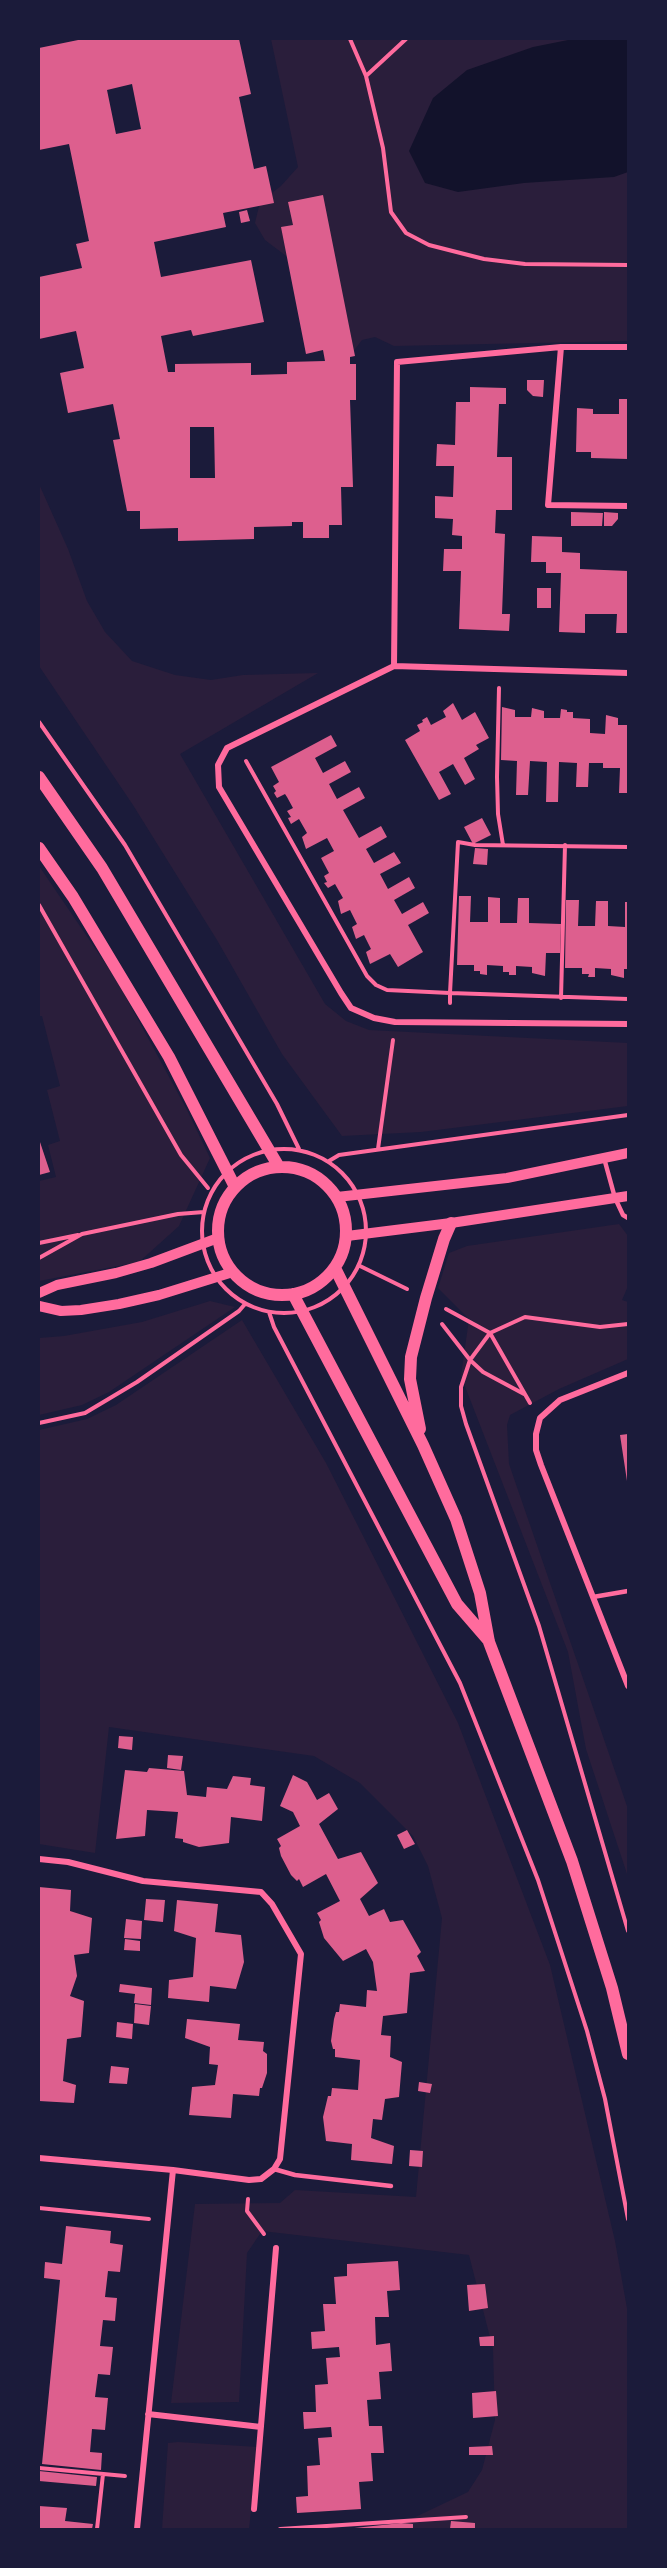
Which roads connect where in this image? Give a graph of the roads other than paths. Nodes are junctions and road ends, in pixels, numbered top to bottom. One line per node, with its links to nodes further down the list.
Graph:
1 (628, 346): 2 (street)
2 (561, 347): 3 (street); 4 (street)
3 (628, 506)
4 (394, 666): 5 (street); 8 (street)
5 (628, 673)
6 (39, 777): 11 (main road)
7 (39, 848): 12 (main road)
8 (628, 1024)
9 (628, 1153): 10 (street)
10 (604, 1158): 14 (street); 15 (lane)
11 (279, 1167): 12 (main road); 14 (main road)
12 (235, 1187): 19 (main road)
13 (628, 1196): 15 (street)
14 (337, 1197): 18 (main road)
15 (615, 1198): 16 (lane); 17 (street)
16 (628, 1218)
17 (451, 1223): 18 (street); 26 (main road)
18 (347, 1236): 20 (main road)
19 (218, 1238): 21 (main road); 22 (street)
20 (335, 1268): 23 (main road); 26 (main road)
21 (233, 1272): 23 (main road); 24 (street)
22 (39, 1293)
23 (293, 1294): 29 (main road)
24 (39, 1306)
25 (628, 1373): 28 (street)
26 (423, 1445): 29 (main road)
27 (628, 1591): 28 (lane)
28 (593, 1597): 30 (street)
29 (489, 1642): 32 (main road)
30 (628, 1686)
31 (39, 1859): 34 (street)
32 (628, 2054)
33 (39, 2158): 35 (street)
34 (274, 2169): 35 (street); 36 (lane)
35 (172, 2170): 38 (street)
36 (391, 2186)
37 (276, 2248): 39 (street)
38 (148, 2414): 39 (street); 41 (street)
39 (261, 2427): 40 (street)
40 (254, 2509)
41 (137, 2529)

